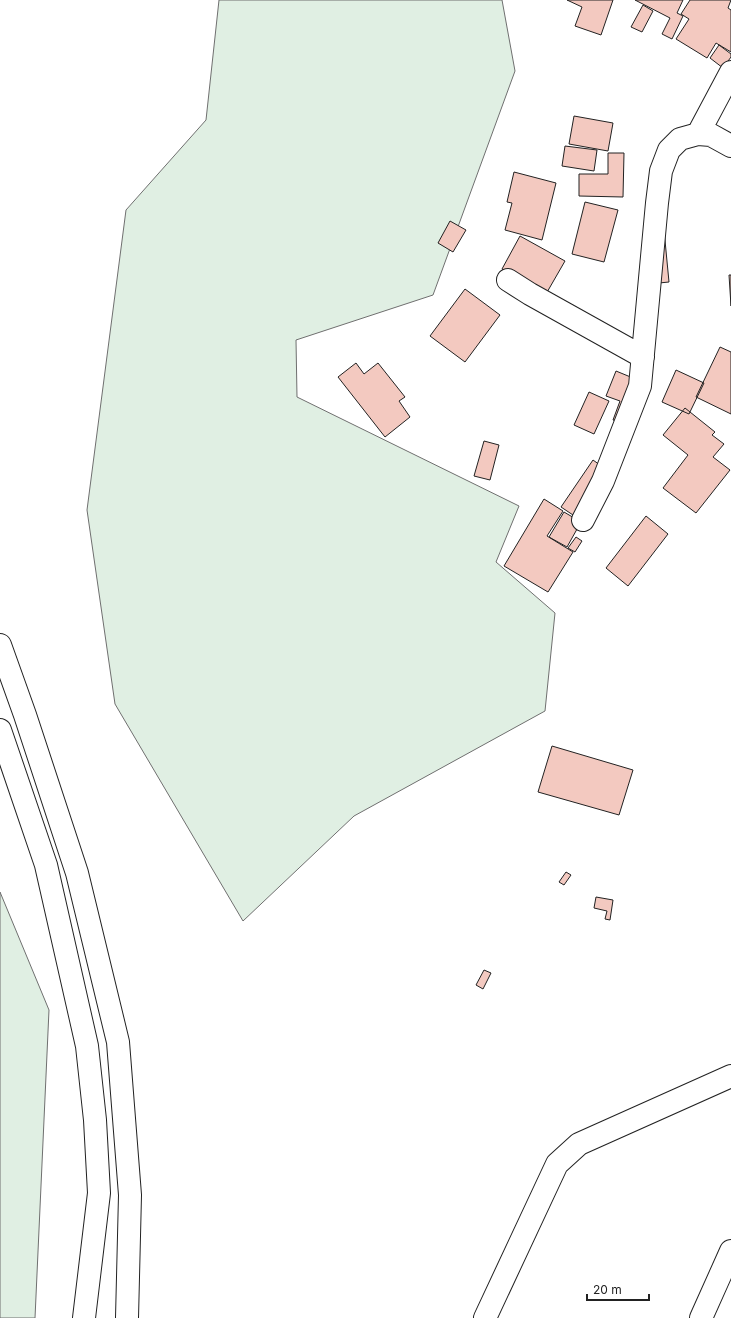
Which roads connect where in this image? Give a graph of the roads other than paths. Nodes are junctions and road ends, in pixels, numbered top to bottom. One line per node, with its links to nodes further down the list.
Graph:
1 (731, 72): 2 (main road)
2 (698, 134): 3 (main road); 5 (main road)
3 (731, 146)
4 (508, 280): 5 (main road)
5 (644, 357): 6 (main road)
6 (583, 520)
7 (0, 645): 12 (main road)
8 (0, 730): 11 (main road)
9 (731, 1076): 13 (main road)
10 (731, 1251): 14 (main road)
11 (84, 1318)
12 (127, 1318)
13 (485, 1318)
14 (701, 1318)

